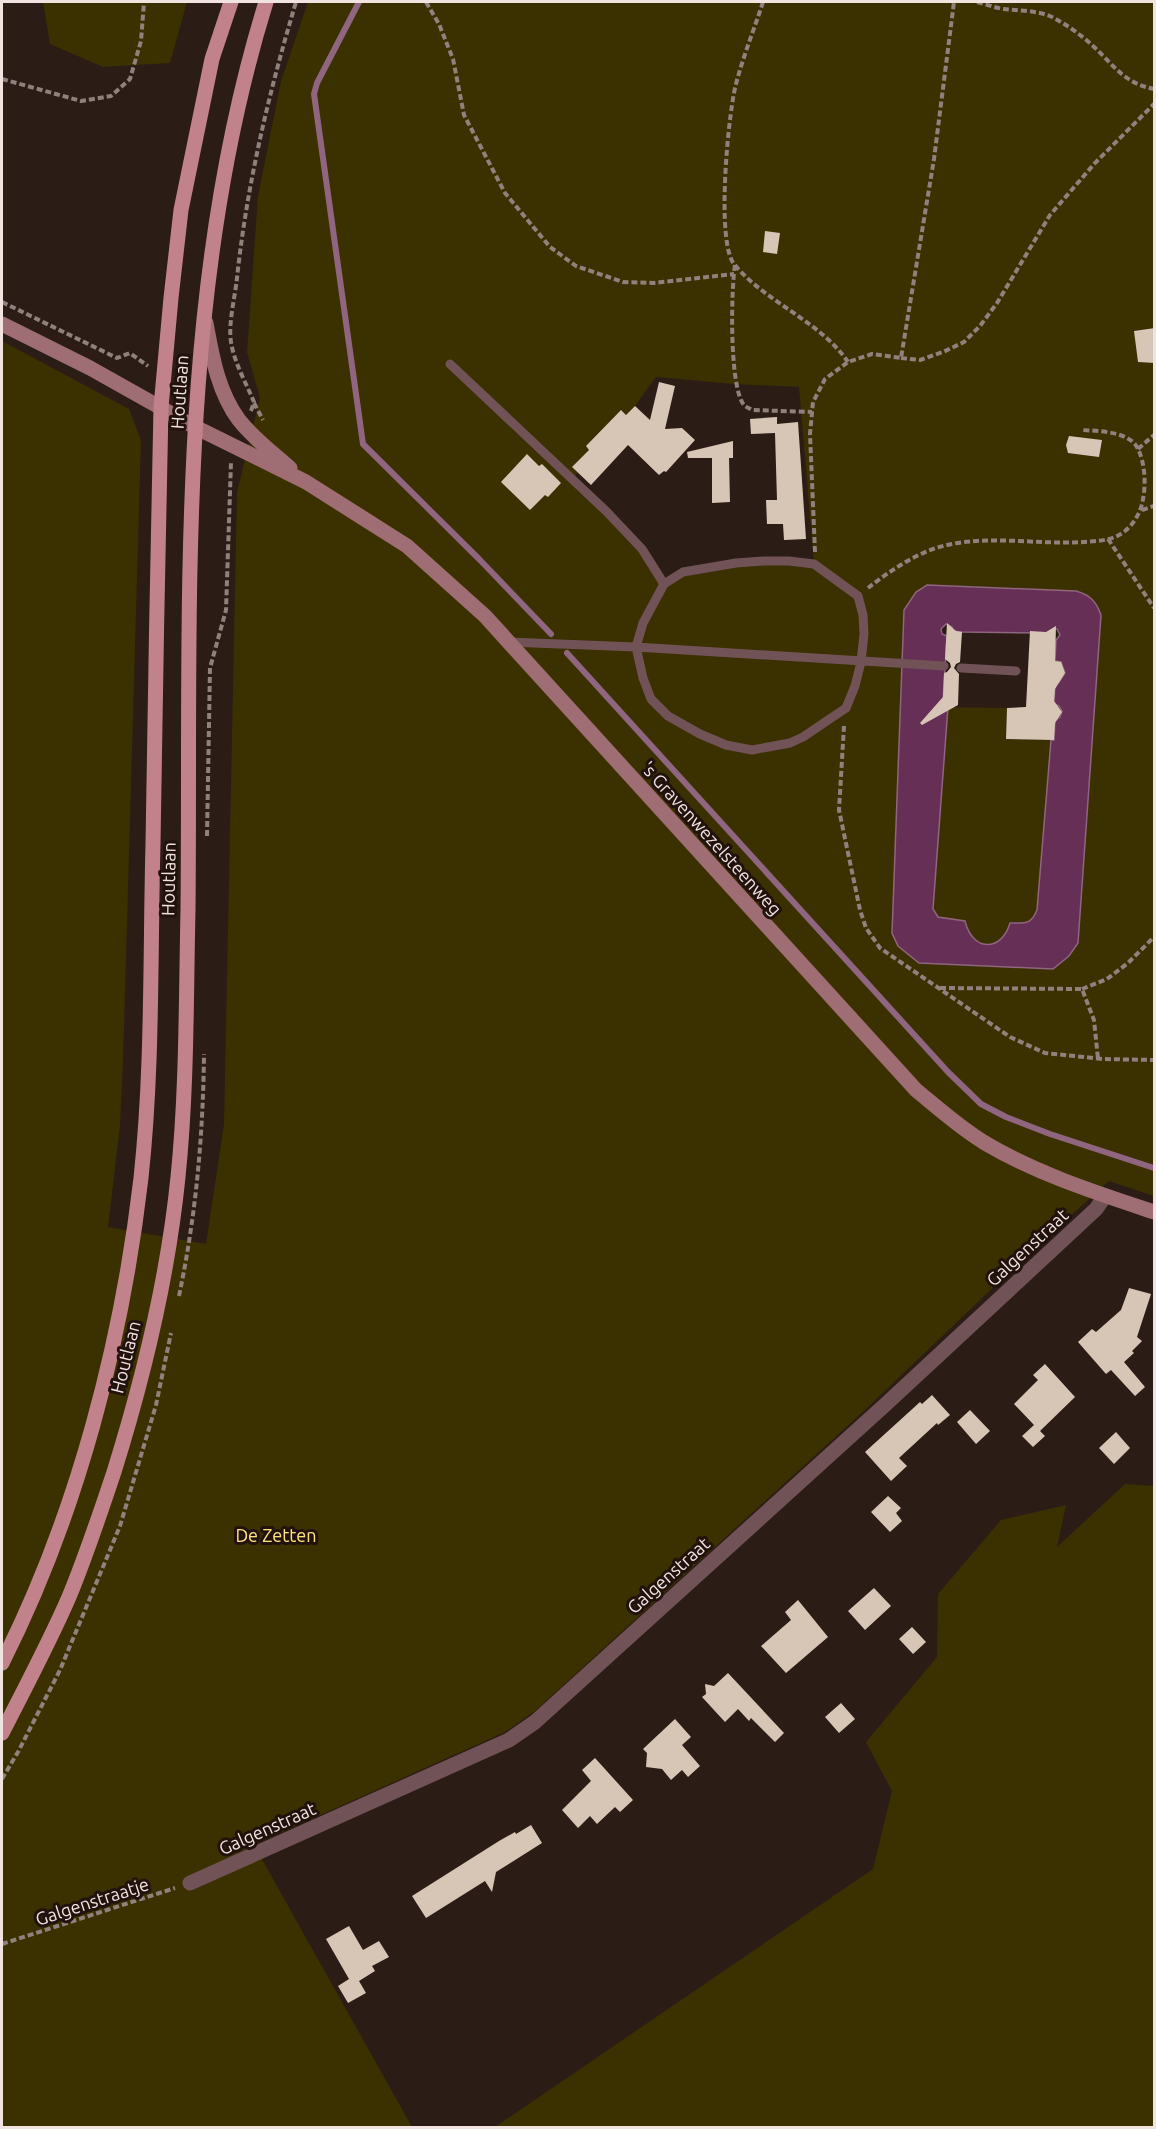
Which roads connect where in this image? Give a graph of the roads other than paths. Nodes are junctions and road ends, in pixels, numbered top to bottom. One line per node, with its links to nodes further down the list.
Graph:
1 (231, 2): 6 (main road, Houtlaan)
2 (266, 2): 3 (main road, Houtlaan)
3 (204, 313): 7 (main road, Houtlaan); 8 (street, 's Gravenwezelsteenweg)
4 (2, 324): 6 (street, 's Gravenwezelsteenweg)
5 (450, 364): 9 (lane)
6 (161, 407): 7 (street, 's Gravenwezelsteenweg); 18 (main road, Houtlaan)
7 (195, 427): 8 (street, 's Gravenwezelsteenweg); 19 (main road, Houtlaan)
8 (306, 482): 10 (street, 's Gravenwezelsteenweg)
9 (664, 584): 11 (lane); 12 (lane)
10 (508, 642): 11 (lane); 16 (street, 's Gravenwezelsteenweg)
11 (636, 647): 12 (lane); 12 (lane)
12 (861, 662): 13 (lane)
13 (944, 666)
14 (961, 668): 15 (lane)
15 (1016, 671)
16 (1105, 1196): 17 (street, 's Gravenwezelsteenweg); 20 (street, Galgenstraat)
17 (1155, 1212)
18 (2, 1663)
19 (2, 1733)
20 (190, 1883)

